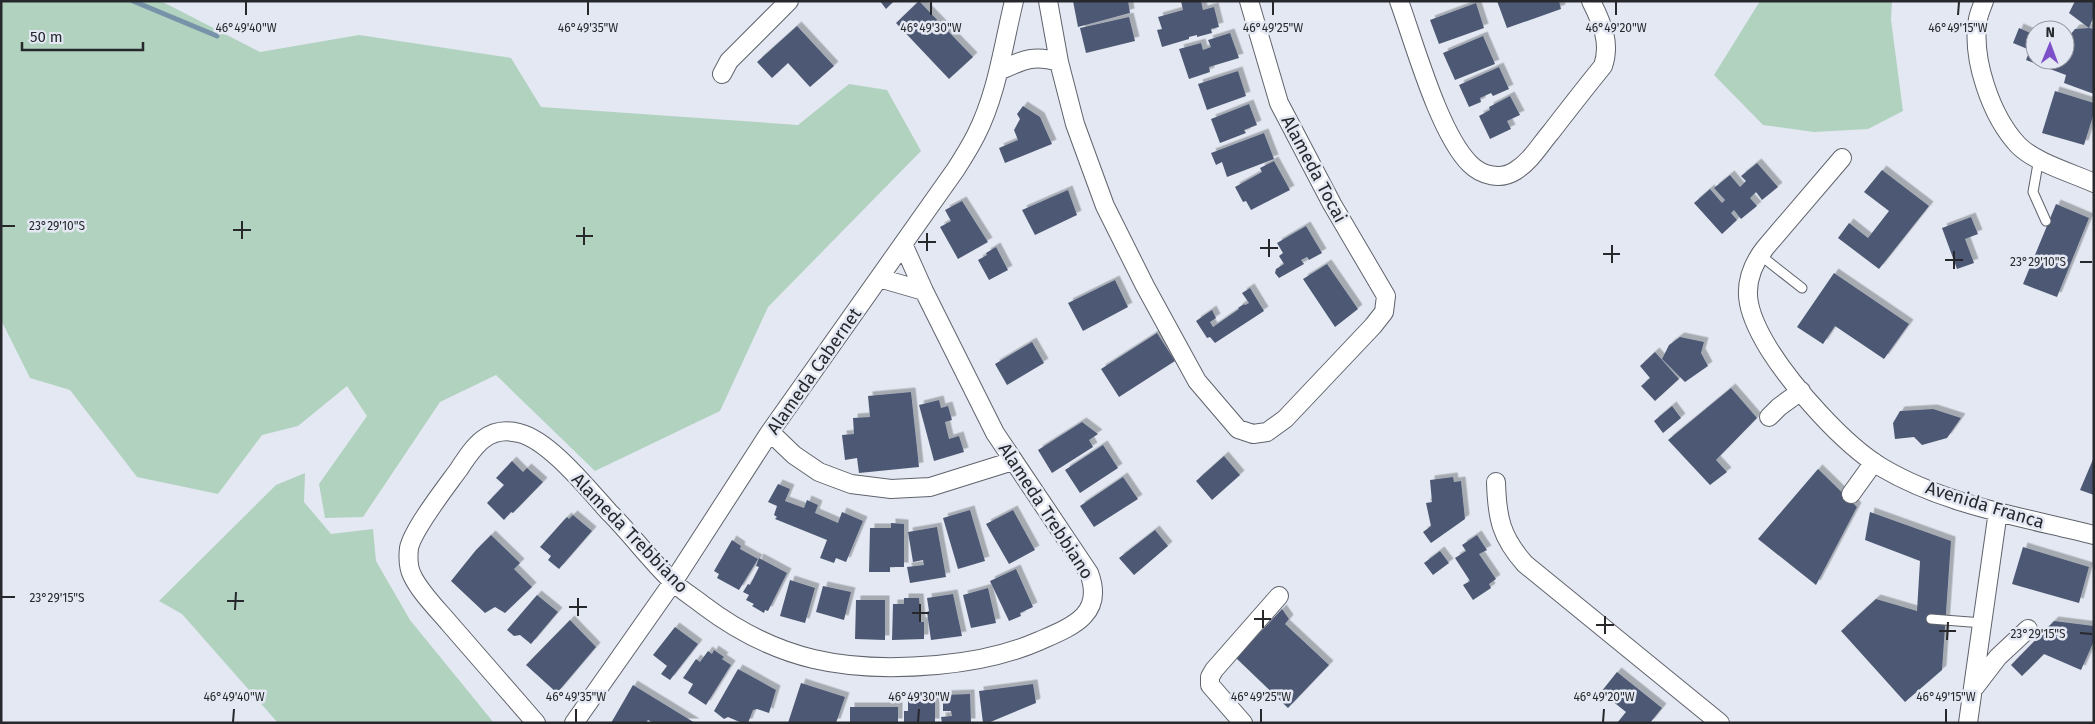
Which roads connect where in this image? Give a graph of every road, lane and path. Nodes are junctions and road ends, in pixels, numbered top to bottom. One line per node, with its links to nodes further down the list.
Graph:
1 (788, 1): 10 (street)
2 (1014, 1): 9 (street, Alameda Cabernet)
3 (1048, 1): 8 (street, Alameda Tocai)
4 (1249, 1): 8 (street, Alameda Tocai)
5 (1399, 1): 6 (street)
6 (1591, 1)
7 (1984, 1): 12 (street)
8 (1059, 62): 9 (street)
9 (999, 71): 15 (street, Alameda Cabernet)
10 (722, 74)
11 (1842, 158): 16 (street, Avenida Franca)
12 (2039, 158): 13 (street); 14 (lane)
13 (2094, 183)
14 (2046, 221)
15 (903, 244): 17 (street, Alameda Cabernet); 19 (street, Alameda Trebbiano)
16 (1760, 255): 18 (lane); 20 (street, Avenida Franca)
17 (879, 278): 19 (street); 22 (street, Alameda Cabernet)
18 (1802, 288)
19 (924, 291): 23 (street, Alameda Trebbiano)
20 (1801, 391): 21 (street); 24 (street, Avenida Franca)
21 (1769, 417)
22 (770, 432): 23 (street); 29 (street, Alameda Cabernet)
23 (1013, 461): 29 (street, Alameda Trebbiano)
24 (1874, 462): 26 (street); 27 (street, Avenida Franca)
25 (1496, 482): 38 (street)
26 (1851, 494)
27 (1998, 511): 28 (street, Avenida Franca); 32 (street)
28 (2094, 535)
29 (673, 582): 35 (street, Alameda Trebbiano); 36 (street, Alameda Cabernet)
30 (1279, 596): 37 (street)
31 (1931, 619): 32 (lane)
32 (1983, 623): 34 (street)
33 (2028, 629): 34 (street)
34 (1973, 689): 39 (street)
35 (536, 723)
36 (574, 723)
37 (1243, 723)
38 (1720, 723)
39 (1968, 723)

